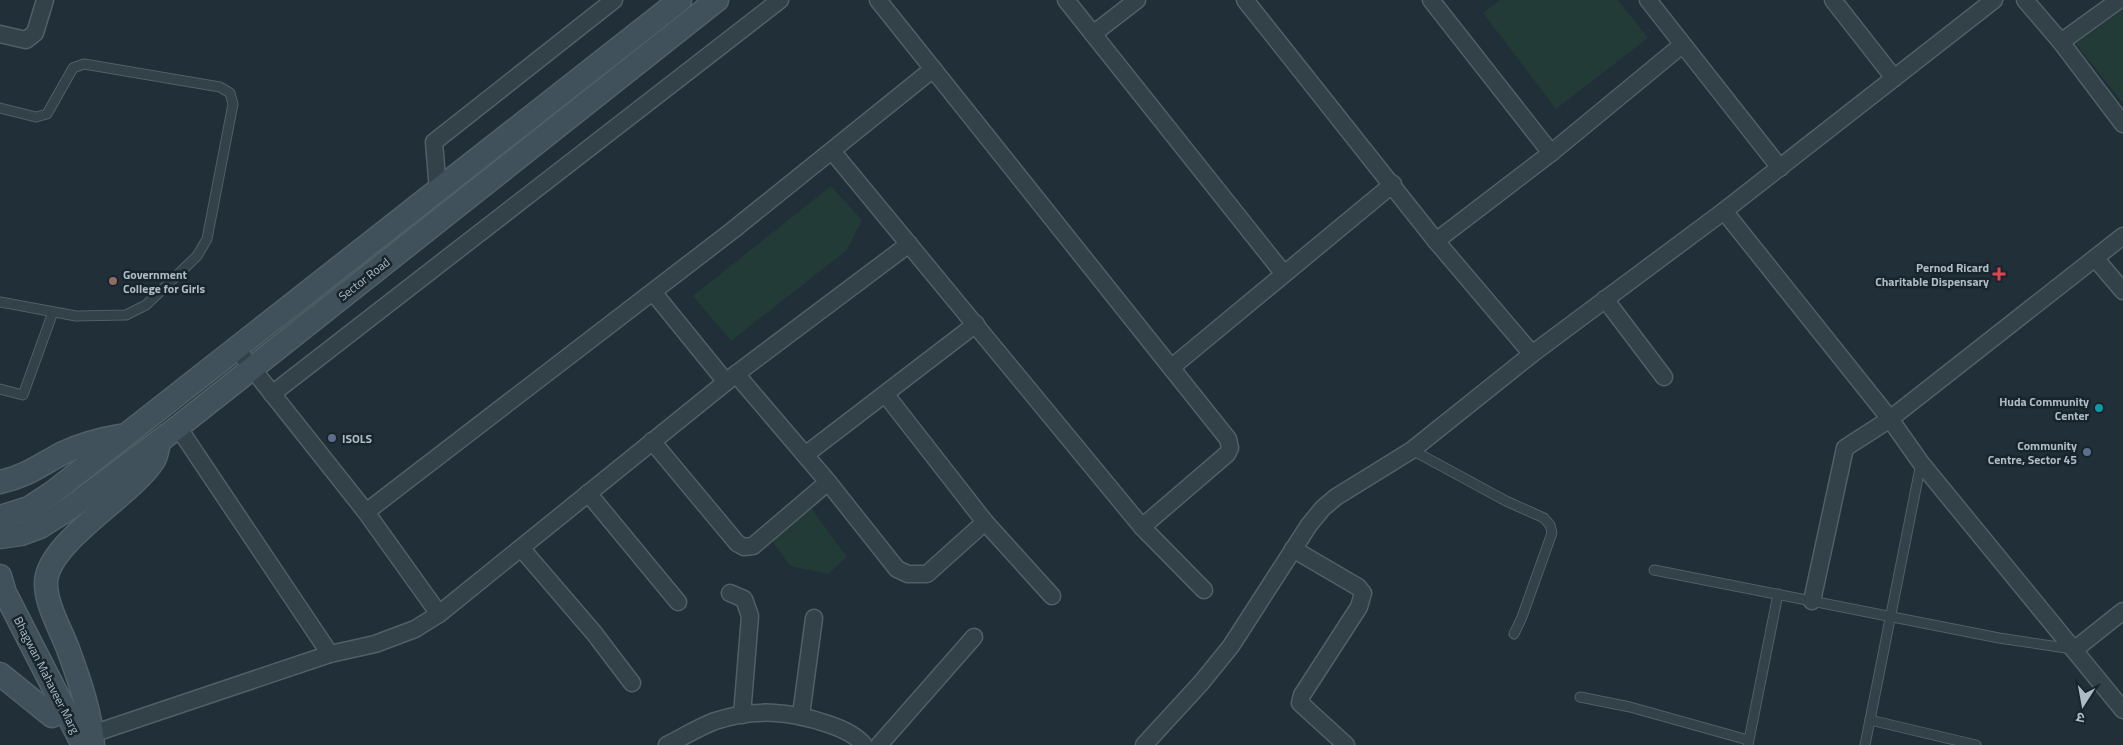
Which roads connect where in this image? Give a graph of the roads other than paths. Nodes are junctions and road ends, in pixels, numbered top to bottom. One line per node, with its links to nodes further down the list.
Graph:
1 (45, 0): 16 (street)
2 (614, 0): 28 (street)
3 (680, 0): 28 (main road, Sector Road)
4 (717, 0): 44 (main road, Sector Road)
5 (780, 0): 48 (street)
6 (878, 0): 20 (street)
7 (1066, 0): 17 (street)
8 (1137, 0): 17 (street)
9 (1245, 0): 27 (street)
10 (1431, 0): 25 (street)
11 (1648, 0): 19 (street)
12 (1833, 0): 21 (street)
13 (1994, 0): 21 (street)
14 (2025, 0): 18 (street)
15 (2119, 0): 18 (street)
16 (0, 34)
17 (1093, 34): 34 (street)
18 (2061, 42): 23 (street)
19 (1682, 45): 25 (street); 26 (street)
20 (933, 69): 24 (street); 43 (street)
21 (1894, 78): 26 (street)
22 (0, 108): 39 (lane)
23 (2123, 124)
24 (832, 151): 32 (street); 36 (street)
25 (1551, 153): 31 (street)
26 (1780, 168): 29 (street)
27 (1393, 184): 31 (street); 34 (street)
28 (438, 191): 41 (main road, Sector Road)
29 (1724, 211): 37 (street); 50 (street)
30 (2123, 236): 33 (street)
31 (1436, 241): 42 (street)
32 (909, 244): 40 (street); 46 (street)
33 (2095, 258): 35 (street); 50 (street)
34 (1284, 274): 43 (street)
35 (2123, 291)
36 (653, 292): 46 (street); 60 (street)
37 (1606, 299): 42 (street); 45 (street)
38 (0, 302): 39 (lane)
39 (53, 312): 47 (lane)
40 (976, 324): 49 (street); 63 (street)
41 (236, 348): 44 (street); 52 (main road, Sector Road)
42 (1532, 354): 54 (street)
43 (1172, 367): 63 (street)
44 (250, 368): 48 (street); 51 (main road, Sector Road)
45 (1664, 377)
46 (731, 378): 53 (street); 55 (street)
47 (0, 389)
48 (272, 394): 60 (street)
49 (886, 395): 55 (street); 62 (street)
50 (1890, 419): 56 (street); 73 (street)
51 (169, 432): 64 (main road, Sector Road); 83 (street); 92 (main road)
52 (126, 436): 57 (main road); 61 (main road, Sector Road)
53 (652, 441): 58 (street); 59 (street)
54 (1412, 450): 66 (street); 80 (lane)
55 (805, 455): 58 (street)
56 (1920, 463): 78 (lane); 82 (street)
57 (0, 482)
58 (828, 482): 62 (street)
59 (588, 492): 65 (street); 74 (street)
60 (366, 512): 77 (street)
61 (0, 517)
62 (985, 522): 72 (street)
63 (1142, 527): 69 (street)
64 (0, 537)
65 (521, 548): 77 (street); 85 (street)
66 (1293, 549): 98 (street); 99 (street)
67 (1654, 570): 71 (lane)
68 (0, 576): 92 (main road, Bhagwan Mahaveer Marg)
69 (1204, 590)
70 (730, 593): 88 (street)
71 (1778, 594): 73 (lane); 93 (lane)
72 (1052, 596)
73 (1812, 601): 78 (lane)
74 (678, 602)
75 (2123, 611): 82 (street)
76 (0, 614): 90 (main road, Bhagwan Mahaveer Marg)
77 (439, 614): 83 (street)
78 (1891, 616): 82 (lane); 91 (lane)
79 (814, 618): 89 (street)
80 (1514, 634)
81 (974, 637): 97 (street)
82 (2074, 650): 87 (street)
83 (330, 654): 92 (street)
84 (0, 674): 90 (main road)
85 (632, 683)
86 (1580, 697): 93 (lane)
87 (2123, 710)
88 (742, 715): 89 (street); 95 (street)
89 (800, 715): 96 (street)
90 (52, 716): 94 (main road, Bhagwan Mahaveer Marg)
91 (1870, 720): 100 (lane); 101 (lane)
92 (89, 741)
93 (1748, 743)
94 (66, 745)
95 (667, 745)
96 (864, 745)
97 (879, 745)
98 (1144, 745)
99 (1346, 745)
100 (1865, 745)
101 (1976, 745)

